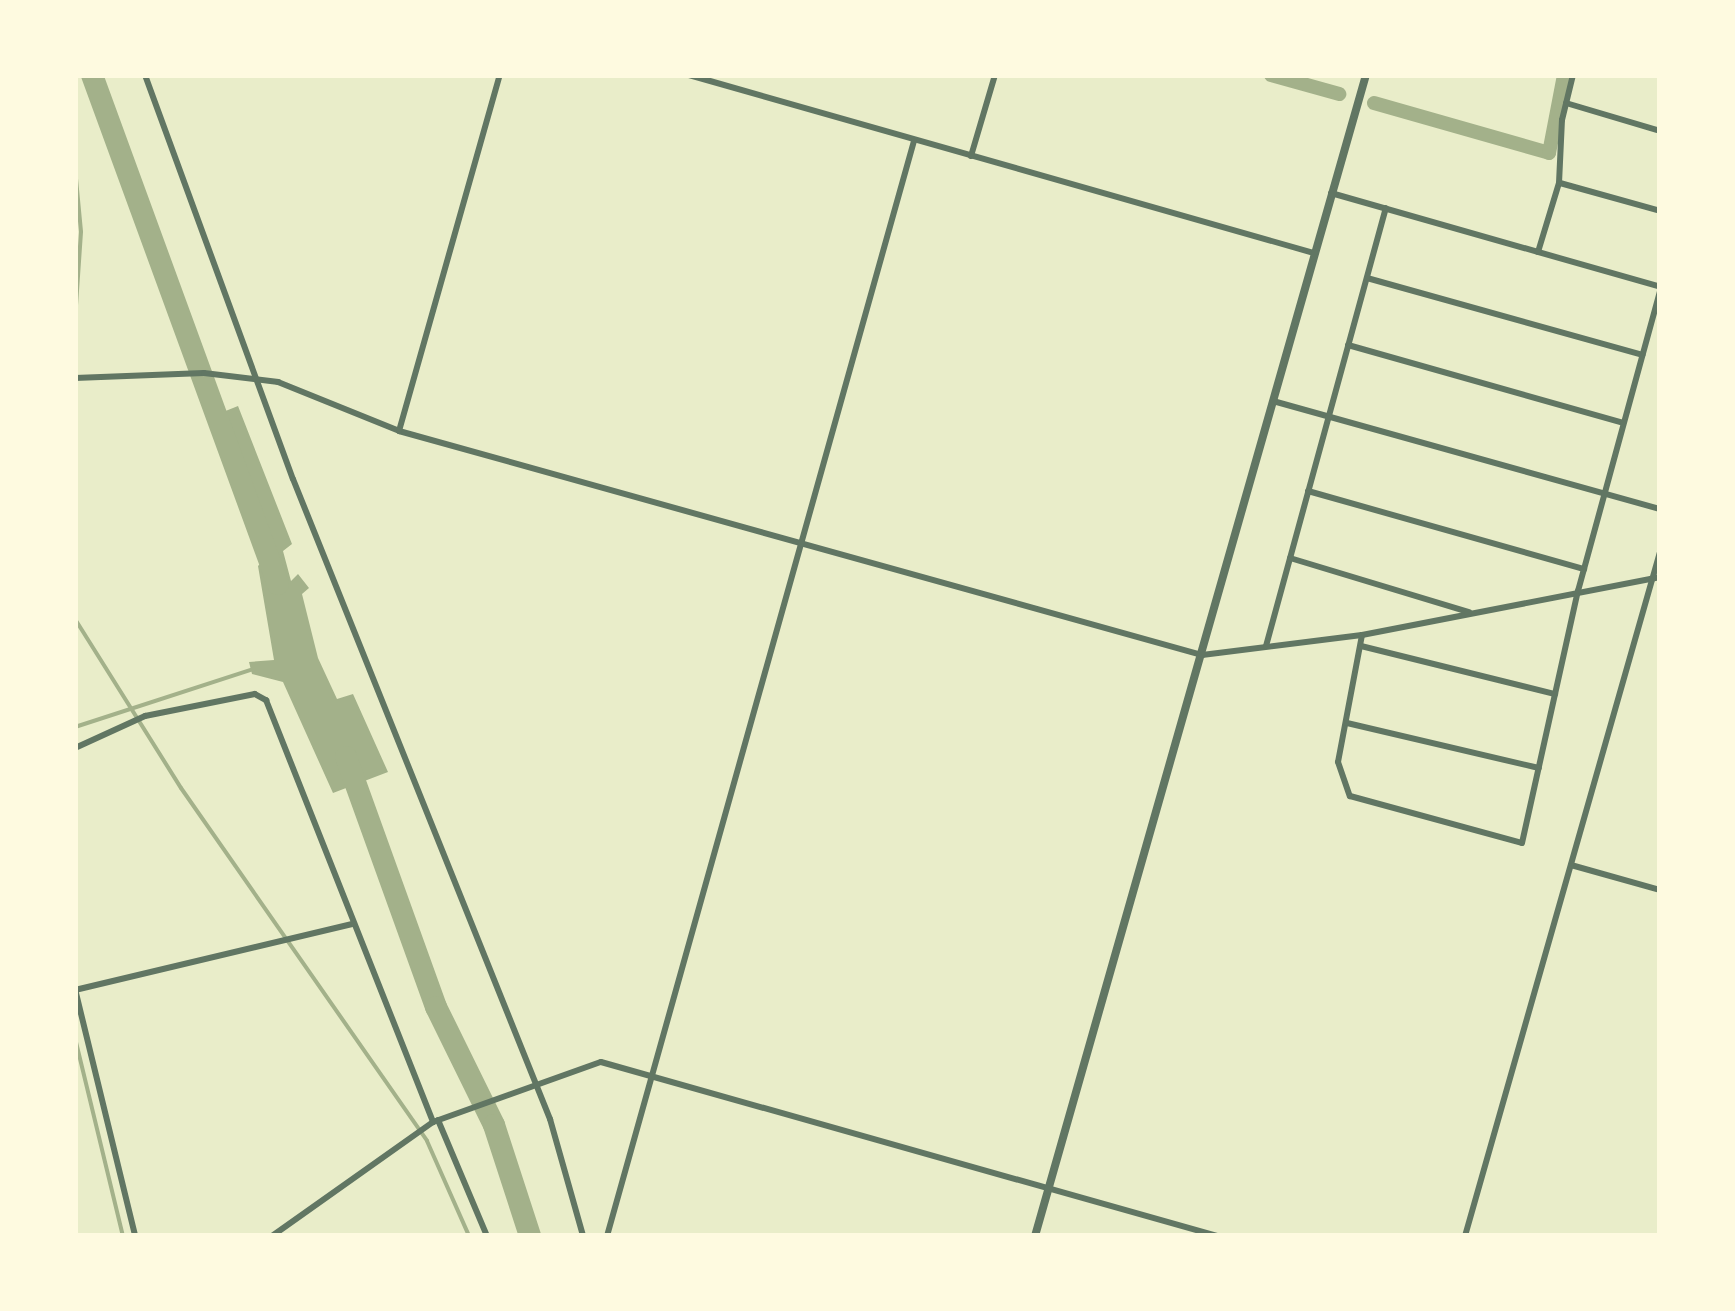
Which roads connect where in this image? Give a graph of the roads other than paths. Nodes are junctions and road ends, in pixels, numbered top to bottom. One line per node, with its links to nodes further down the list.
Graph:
1 (146, 75): 21 (street)
2 (500, 75): 26 (street)
3 (689, 75): 9 (street)
4 (995, 75): 10 (street)
5 (1366, 75): 12 (street)
6 (1573, 75): 7 (street)
7 (1566, 103): 8 (street); 11 (street)
8 (1660, 131)
9 (914, 141): 10 (street); 30 (street)
10 (970, 156): 15 (street)
11 (1560, 183): 14 (street); 16 (street)
12 (1332, 194): 13 (street); 15 (street)
13 (1386, 208): 16 (street); 17 (street)
14 (1660, 211)
15 (1314, 252): 23 (street)
16 (1538, 252): 18 (street)
17 (1367, 278): 19 (street); 20 (street)
18 (1660, 289): 20 (street)
19 (1348, 345): 24 (street); 25 (street)
20 (1642, 355): 25 (street)
21 (257, 377): 22 (street); 26 (street); 50 (street)
22 (75, 378)
23 (1273, 401): 24 (street); 40 (street)
24 (1327, 418): 27 (street); 28 (street)
25 (1623, 422): 28 (street)
26 (399, 431): 30 (street)
27 (1308, 491): 32 (street); 33 (street)
28 (1604, 492): 29 (street); 33 (street)
29 (1660, 509)
30 (800, 547): 40 (street); 49 (street)
31 (1660, 552): 34 (street)
32 (1290, 558): 36 (street); 38 (street)
33 (1584, 569): 35 (street)
34 (1656, 576): 35 (street); 45 (street)
35 (1578, 591): 36 (street); 41 (street)
36 (1470, 612): 37 (street)
37 (1362, 635): 38 (street); 39 (street)
38 (1266, 646): 40 (street)
39 (1361, 646): 41 (street); 42 (street)
40 (1202, 655): 52 (street)
41 (1555, 694): 44 (street)
42 (1347, 723): 44 (street); 44 (street)
43 (75, 748): 47 (street)
44 (1539, 768)
45 (1571, 865): 46 (street); 60 (street)
46 (1660, 890)
47 (353, 924): 48 (street); 51 (street)
48 (75, 989): 53 (street)
49 (649, 1076): 50 (street); 52 (street); 57 (street)
50 (534, 1082): 51 (street); 56 (street)
51 (433, 1123): 54 (street); 55 (street)
52 (1049, 1189): 58 (street); 59 (street)
53 (135, 1236)
54 (272, 1236)
55 (487, 1236)
56 (583, 1236)
57 (607, 1236)
58 (1035, 1236)
59 (1217, 1236)
60 (1465, 1236)

